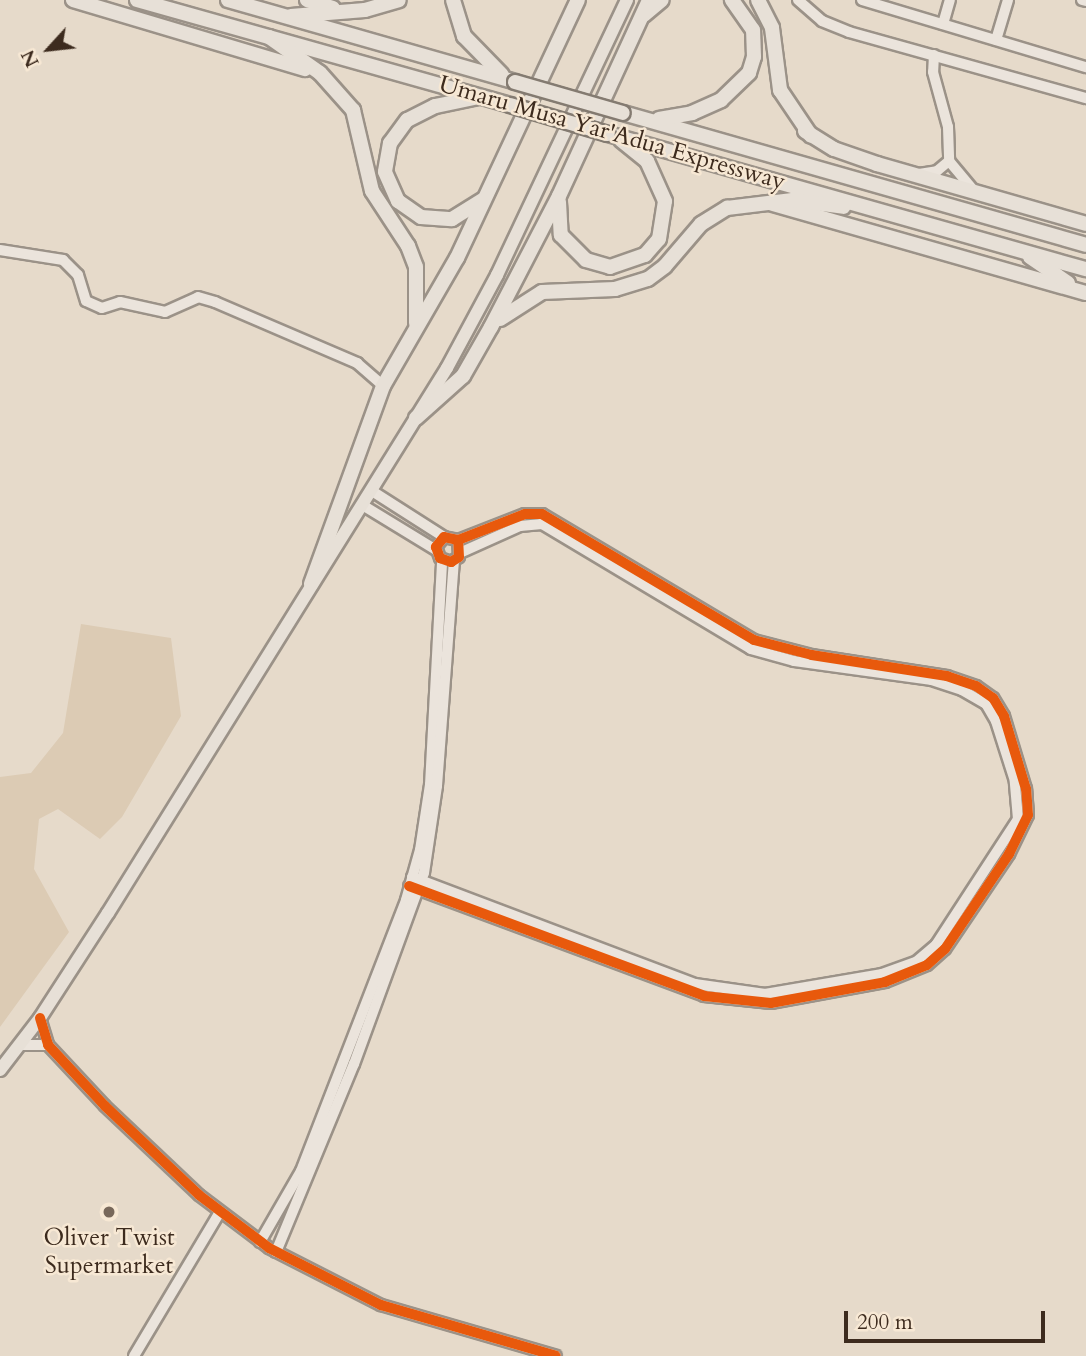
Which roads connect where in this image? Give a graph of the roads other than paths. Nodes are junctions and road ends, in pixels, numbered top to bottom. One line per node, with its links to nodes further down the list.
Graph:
1 (73, 0): 26 (highway)
2 (137, 0): 22 (highway, Umaru Musa Yar'Adua Expressway)
3 (228, 0): 20 (highway, Umaru Musa Yar'Adua Expressway)
4 (307, 0): 18 (highway)
5 (399, 0): 18 (highway)
6 (453, 0): 27 (highway)
7 (627, 0): 51 (main road)
8 (649, 0): 19 (highway)
9 (662, 0): 19 (highway)
10 (732, 0): 30 (highway)
11 (758, 0): 31 (highway)
12 (799, 0): 24 (street)
13 (862, 0): 17 (street)
14 (950, 0): 21 (street)
15 (1008, 0): 23 (street)
16 (575, 3): 37 (highway)
17 (889, 4): 21 (street)
18 (340, 11): 20 (highway)
19 (643, 16): 38 (highway)
20 (289, 17): 27 (highway, Umaru Musa Yar'Adua Expressway)
21 (943, 24): 23 (street)
22 (265, 34): 26 (highway); 28 (highway, Umaru Musa Yar'Adua Expressway)
23 (996, 40): 25 (street)
24 (934, 55): 29 (street); 33 (street)
25 (1086, 67)
26 (325, 79): 49 (highway)
27 (512, 81): 30 (highway, Umaru Musa Yar'Adua Expressway, bridge)
28 (482, 96): 32 (highway, Umaru Musa Yar'Adua Expressway, bridge); 37 (highway)
29 (1086, 98)
30 (654, 120): 35 (highway, Umaru Musa Yar'Adua Expressway)
31 (805, 131): 34 (highway); 35 (highway)
32 (613, 136): 38 (highway); 40 (highway, Umaru Musa Yar'Adua Expressway)
33 (948, 161): 34 (street); 36 (street)
34 (913, 175): 36 (highway)
35 (884, 187): 42 (highway, Umaru Musa Yar'Adua Expressway)
36 (976, 193): 41 (highway)
37 (488, 194): 49 (highway)
38 (559, 196): 48 (highway)
39 (769, 203): 40 (highway); 47 (highway, Umaru Musa Yar'Adua Expressway); 48 (highway)
40 (882, 211): 45 (highway, Umaru Musa Yar'Adua Expressway)
41 (1086, 226): 42 (highway)
42 (1021, 227): 43 (highway, Umaru Musa Yar'Adua Expressway)
43 (1086, 245)
44 (0, 250): 50 (street)
45 (1020, 251): 46 (highway, Umaru Musa Yar'Adua Expressway); 47 (highway)
46 (1086, 269)
47 (1083, 292)
48 (491, 327): 51 (highway)
49 (415, 329): 50 (highway)
50 (383, 386): 61 (highway)
51 (416, 418): 52 (main road)
52 (372, 491): 53 (main road); 55 (street)
53 (364, 506): 57 (street); 61 (main road)
54 (573, 536): 56 (street); 58 (street); 63 (street)
55 (444, 537): 56 (street); 57 (street)
56 (458, 540): 58 (street)
57 (436, 550): 59 (street)
58 (462, 552): 60 (street)
59 (442, 560): 60 (street); 62 (street)
60 (454, 561): 62 (street)
61 (311, 584): 69 (main road)
62 (443, 647): 64 (street); 65 (street)
63 (974, 691): 66 (street); 67 (street)
64 (426, 863): 65 (street); 66 (street)
65 (416, 883): 66 (street); 67 (street); 68 (street); 73 (street)
66 (445, 888)
67 (435, 894): 68 (street)
68 (415, 901): 74 (street)
69 (40, 1018): 70 (main road); 71 (street)
70 (20, 1045): 71 (street); 72 (main road)
71 (48, 1045): 76 (street)
72 (0, 1070)
73 (288, 1189): 74 (street); 75 (street)
74 (301, 1194): 77 (street)
75 (278, 1210): 77 (street); 78 (street)
76 (220, 1212): 78 (street); 80 (street)
77 (292, 1217): 79 (street)
78 (260, 1242): 79 (street)
79 (276, 1252): 81 (street)
80 (134, 1356)
81 (556, 1356)

